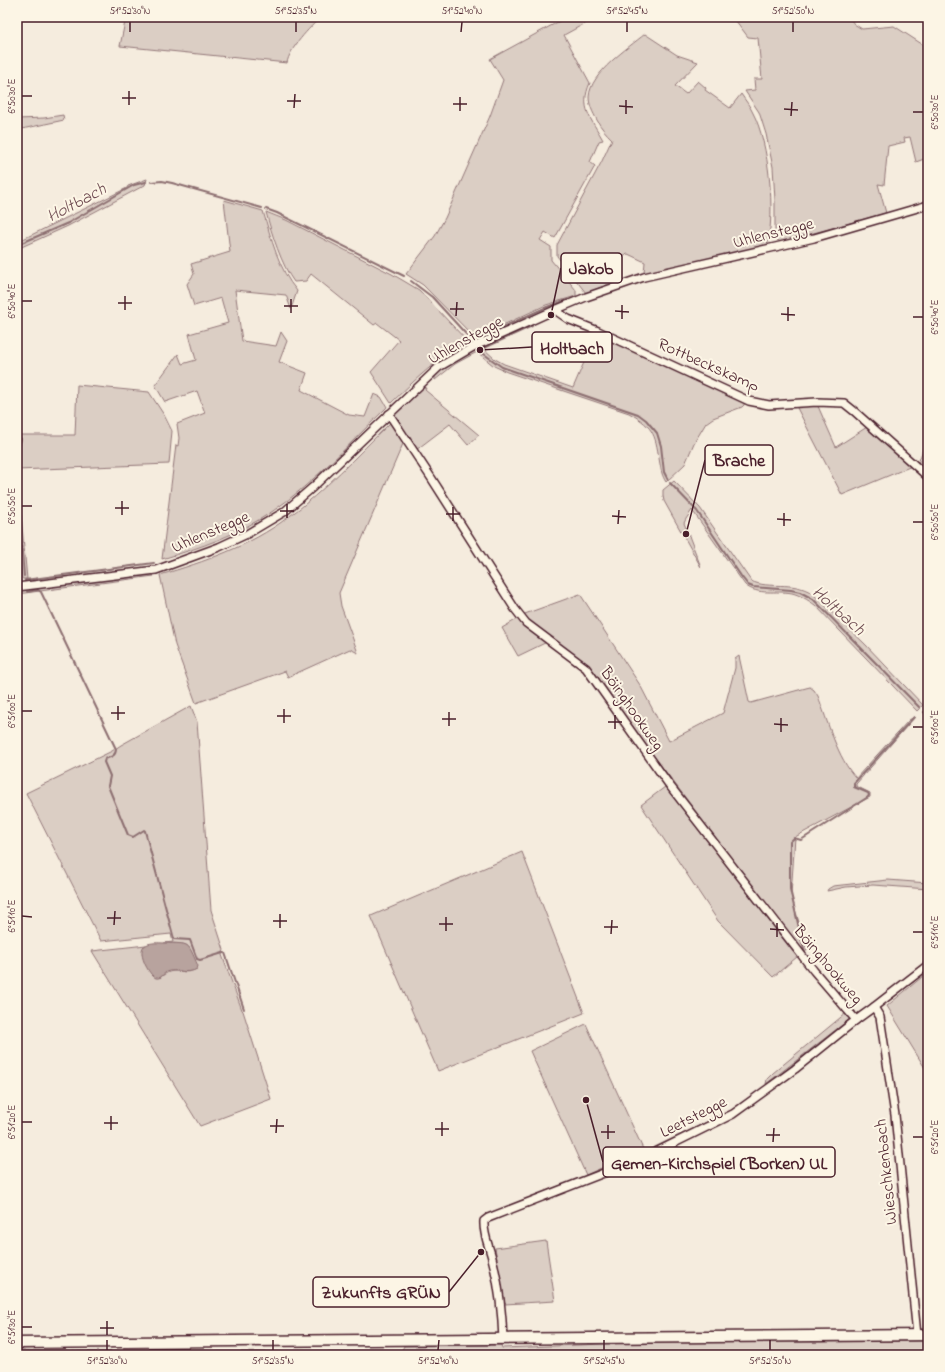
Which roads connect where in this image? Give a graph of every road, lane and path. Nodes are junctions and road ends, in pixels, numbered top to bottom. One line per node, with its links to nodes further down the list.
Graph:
1 (928, 205): 2 (street, Uhlenstegge)
2 (555, 310): 3 (street, Uhlenstegge); 4 (street, Rottbeckskamp)
3 (389, 414): 5 (street, Uhlenstegge); 8 (street, Böinghookweg)
4 (928, 477)
5 (17, 587)
6 (928, 965): 7 (street, Leetstegge)
7 (874, 1007): 8 (street, Leetstegge); 9 (street, Wieschkenbach)
8 (856, 1020): 11 (street, Leetstegge)
9 (916, 1335): 10 (main road); 11 (main road)
10 (928, 1335)
11 (504, 1339): 12 (main road)
12 (17, 1343)

